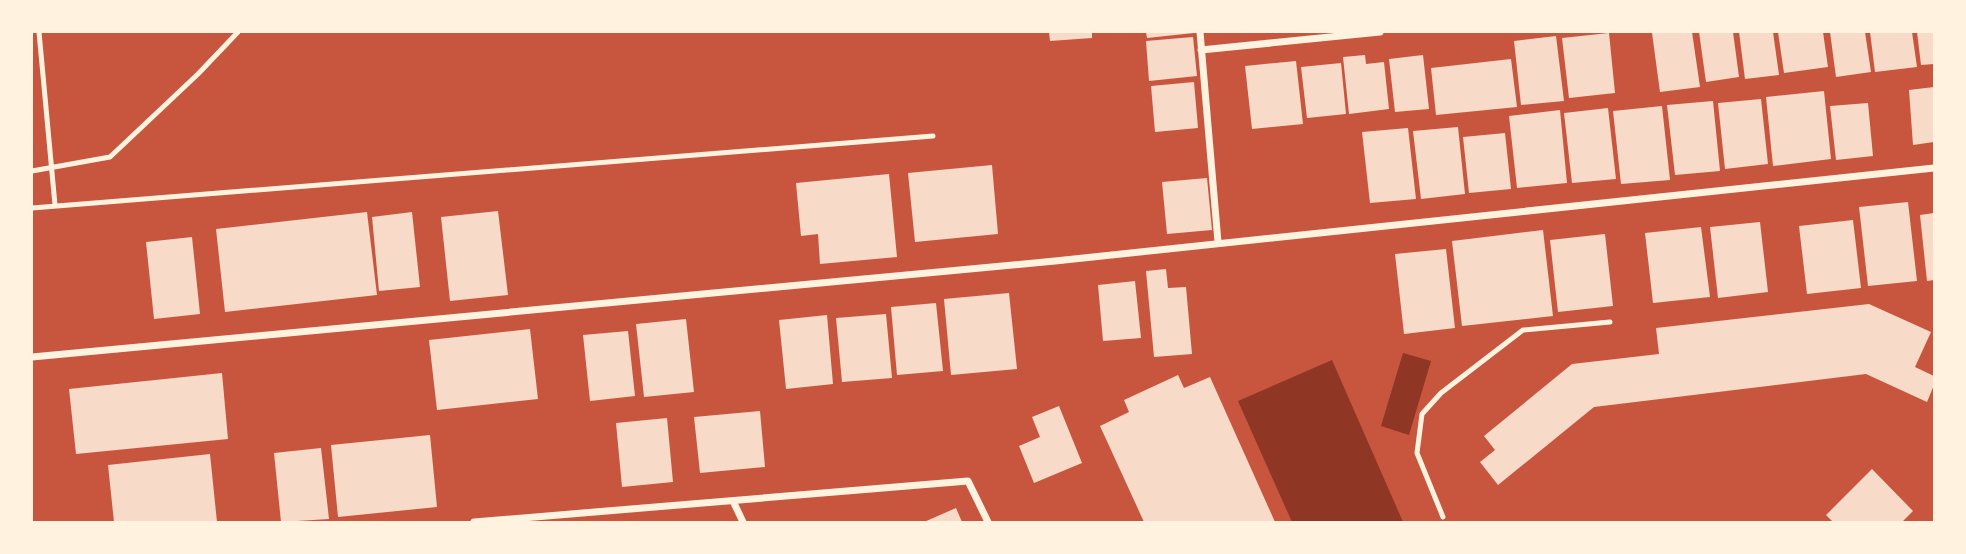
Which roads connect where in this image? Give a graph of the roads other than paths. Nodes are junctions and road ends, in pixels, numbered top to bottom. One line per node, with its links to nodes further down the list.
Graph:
1 (39, 32): 8 (lane)
2 (238, 32): 8 (lane)
3 (1200, 32): 5 (street)
4 (1380, 32): 5 (street)
5 (1201, 50): 12 (street)
6 (933, 136): 10 (lane)
7 (1934, 168): 12 (street)
8 (52, 169): 9 (lane); 10 (lane)
9 (32, 171)
10 (55, 205): 11 (lane)
11 (32, 208)
12 (1218, 242): 14 (street)
13 (1610, 322): 16 (lane)
14 (32, 357)
15 (733, 500): 17 (street); 19 (street); 20 (street)
16 (1443, 517)
17 (501, 521): 18 (street)
18 (474, 523)
19 (743, 523)
20 (988, 523)

